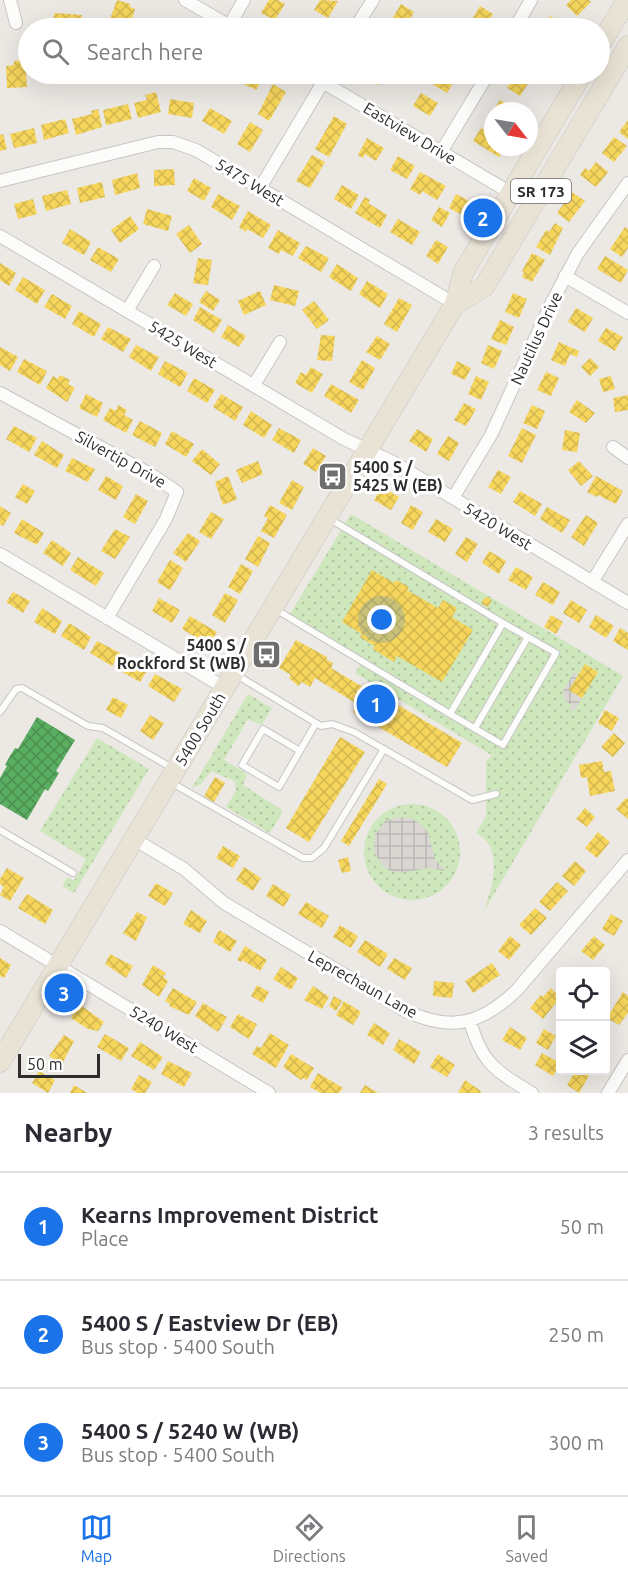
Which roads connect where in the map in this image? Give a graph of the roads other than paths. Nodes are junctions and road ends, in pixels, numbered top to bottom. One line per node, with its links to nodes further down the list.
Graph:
1 (10, 0): 11 (street)
2 (185, 0): 7 (street)
3 (244, 0): 8 (street)
4 (373, 0): 9 (street)
5 (531, 0): 10 (street)
6 (627, 0): 12 (main road)
7 (216, 18)
8 (235, 18)
9 (361, 18)
10 (520, 18)
11 (16, 23)
12 (610, 28)
13 (628, 46): 14 (main road, 5400 South / SR 173)
14 (610, 76)
15 (322, 84): 23 (street)
16 (335, 84): 20 (street, Eastview Drive)
17 (482, 84): 20 (street)
18 (576, 84): 24 (main road, 5400 South / SR 173)
19 (605, 84): 28 (main road, 5400 South / SR 173)
20 (441, 152): 24 (street, Eastview Drive)
21 (0, 181): 23 (street, 5475 West)
22 (628, 183): 27 (street, Nautilus Drive)
23 (260, 188): 28 (street, 5475 West)
24 (511, 193): 28 (main road, 5400 South / SR 173)
25 (0, 236): 29 (street, 5425 West)
26 (154, 266): 29 (street)
27 (565, 276): 30 (street); 37 (street, Nautilus Drive)
28 (455, 304): 35 (main road, 5400 South / SR 173)
29 (127, 310): 32 (street, 5425 West)
30 (628, 313)
31 (280, 342): 32 (street)
32 (254, 386): 35 (street, 5425 West)
33 (0, 393): 44 (street, Silvertip Drive)
34 (613, 447): 36 (street)
35 (368, 450): 37 (street, 5420 West); 38 (main road, 5400 South / SR 173)
36 (628, 458)
37 (453, 498): 41 (street, 5420 West)
38 (327, 517): 43 (main road, 5400 South / SR 173); 45 (lane)
39 (628, 525): 41 (street)
40 (0, 554): 44 (street)
41 (592, 582): 42 (street, 5420 West)
42 (628, 603)
43 (273, 608): 47 (main road, 5400 South / SR 173); 49 (lane)
44 (107, 618): 47 (street)
45 (503, 623): 46 (lane); 49 (lane)
46 (528, 637): 51 (lane); 51 (lane)
47 (229, 681): 50 (lane); 54 (main road, 5400 South / SR 173)
48 (0, 712): 54 (lane)
49 (450, 714): 51 (lane)
50 (316, 723): 52 (lane); 53 (lane)
51 (475, 728)
52 (384, 750): 54 (lane); 55 (lane)
53 (300, 751): 53 (lane)
54 (172, 776): 57 (main road, 5400 South / SR 173)
55 (496, 794)
56 (0, 830): 59 (lane)
57 (134, 839): 61 (main road, 5400 South / SR 173); 62 (street, Leprechaun Lane)
58 (628, 860): 62 (street, Leprechaun Lane)
59 (73, 873)
60 (0, 931): 61 (street, 5240 West)
61 (58, 966): 64 (main road, 5400 South / SR 173); 65 (street, 5240 West)
62 (470, 1021): 66 (street)
63 (628, 1060): 67 (street)
64 (0, 1062)
65 (269, 1093)
66 (532, 1093)
67 (608, 1093)

